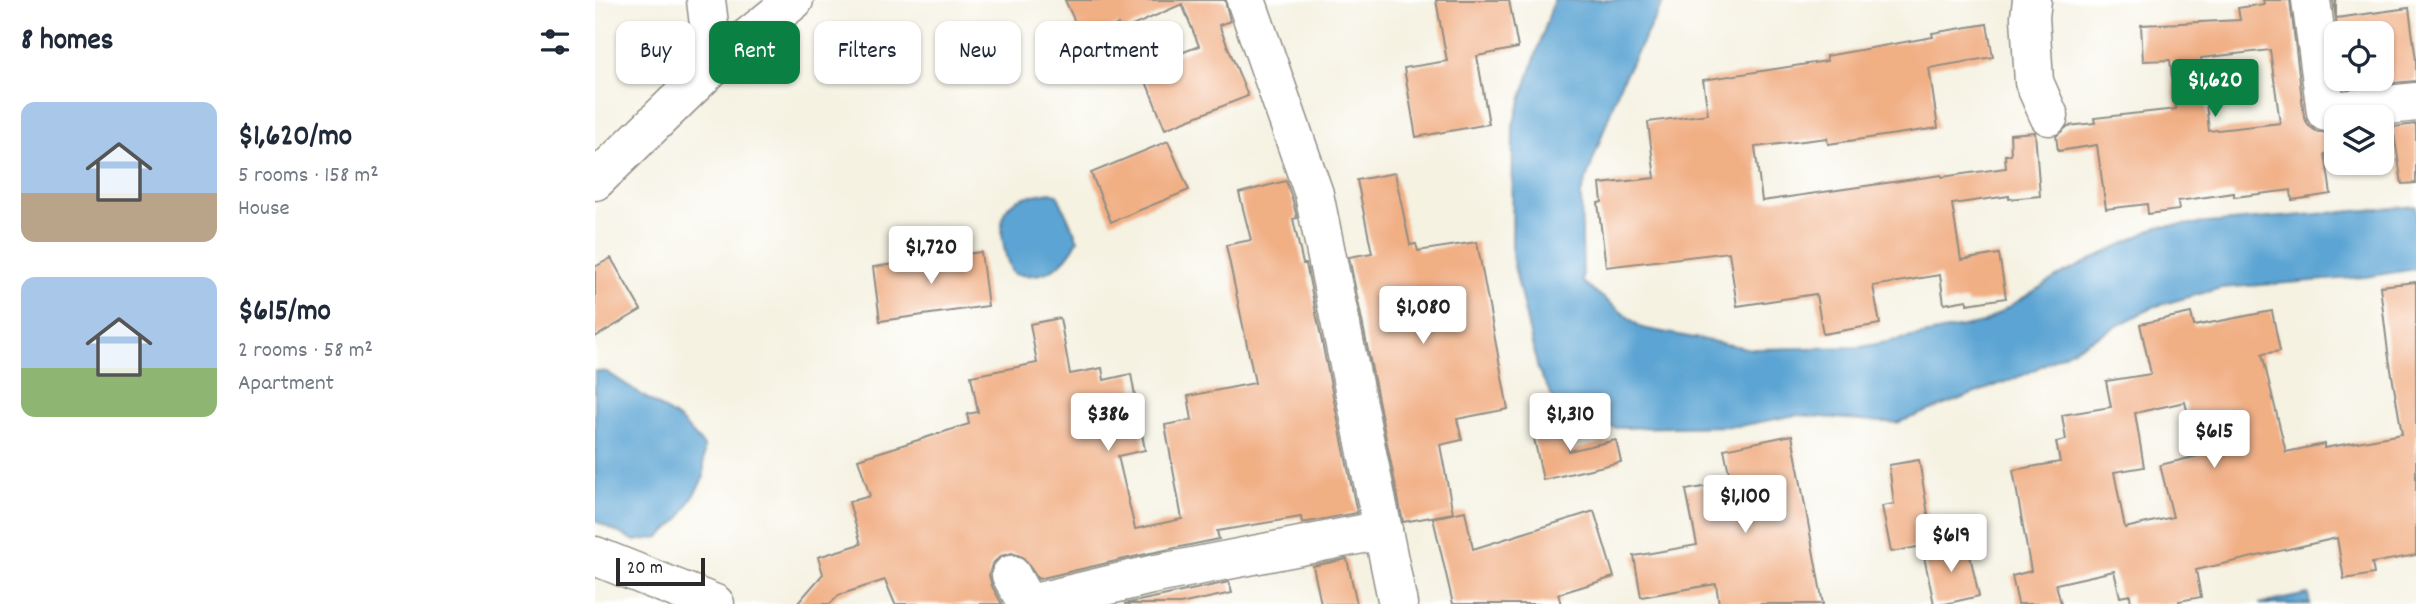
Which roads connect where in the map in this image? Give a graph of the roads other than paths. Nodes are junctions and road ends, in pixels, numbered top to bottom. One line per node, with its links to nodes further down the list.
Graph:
1 (706, 0): 7 (street)
2 (795, 0): 6 (street)
3 (1246, 0): 12 (street)
4 (2032, 0): 10 (street)
5 (2311, 0): 9 (street)
6 (769, 21)
7 (709, 24)
8 (709, 70): 11 (street)
9 (2416, 102)
10 (2049, 116)
11 (595, 181)
12 (1383, 530): 14 (street); 16 (street)
13 (595, 556): 15 (street)
14 (1022, 594)
15 (715, 604)
16 (1398, 604)

